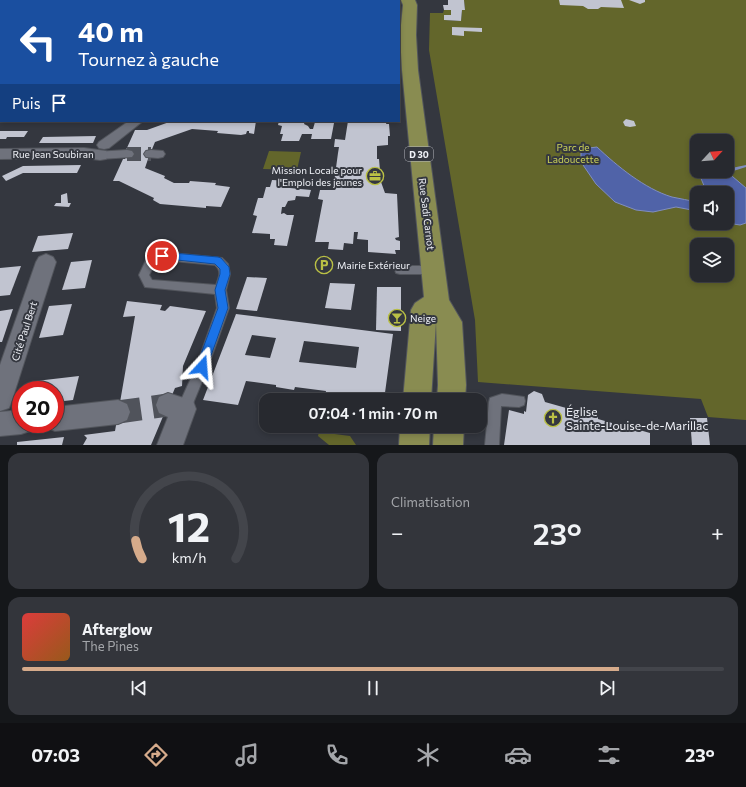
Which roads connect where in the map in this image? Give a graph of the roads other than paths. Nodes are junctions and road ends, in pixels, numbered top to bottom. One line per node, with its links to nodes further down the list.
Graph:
1 (410, 2): 2 (main road, Rue Sadi Carnot / D 30)
2 (404, 53): 9 (main road, Rue Sadi Carnot / D 30)
3 (136, 122): 4 (street)
4 (103, 152): 5 (street, Rue Jean Soubiran); 6 (street, Rue Jean Soubiran)
5 (0, 154)
6 (127, 154)
7 (46, 262): 14 (street, Cité Paul Bert)
8 (400, 270): 9 (lane)
9 (434, 270): 11 (main road, Rue Sadi Carnot / D 30)
10 (220, 290): 10 (lane); 16 (lane)
11 (437, 302): 12 (main road); 13 (main road, Rue Sadi Carnot / D 30)
12 (418, 393)
13 (451, 393)
14 (0, 400)
15 (519, 401): 26 (lane)
16 (176, 407): 23 (street)
17 (118, 412): 18 (street)
18 (64, 418)
19 (12, 423): 20 (street)
20 (0, 424)
21 (415, 433): 24 (main road)
22 (449, 433): 25 (main road)
23 (170, 445)
24 (414, 445)
25 (448, 445)
26 (492, 445)

